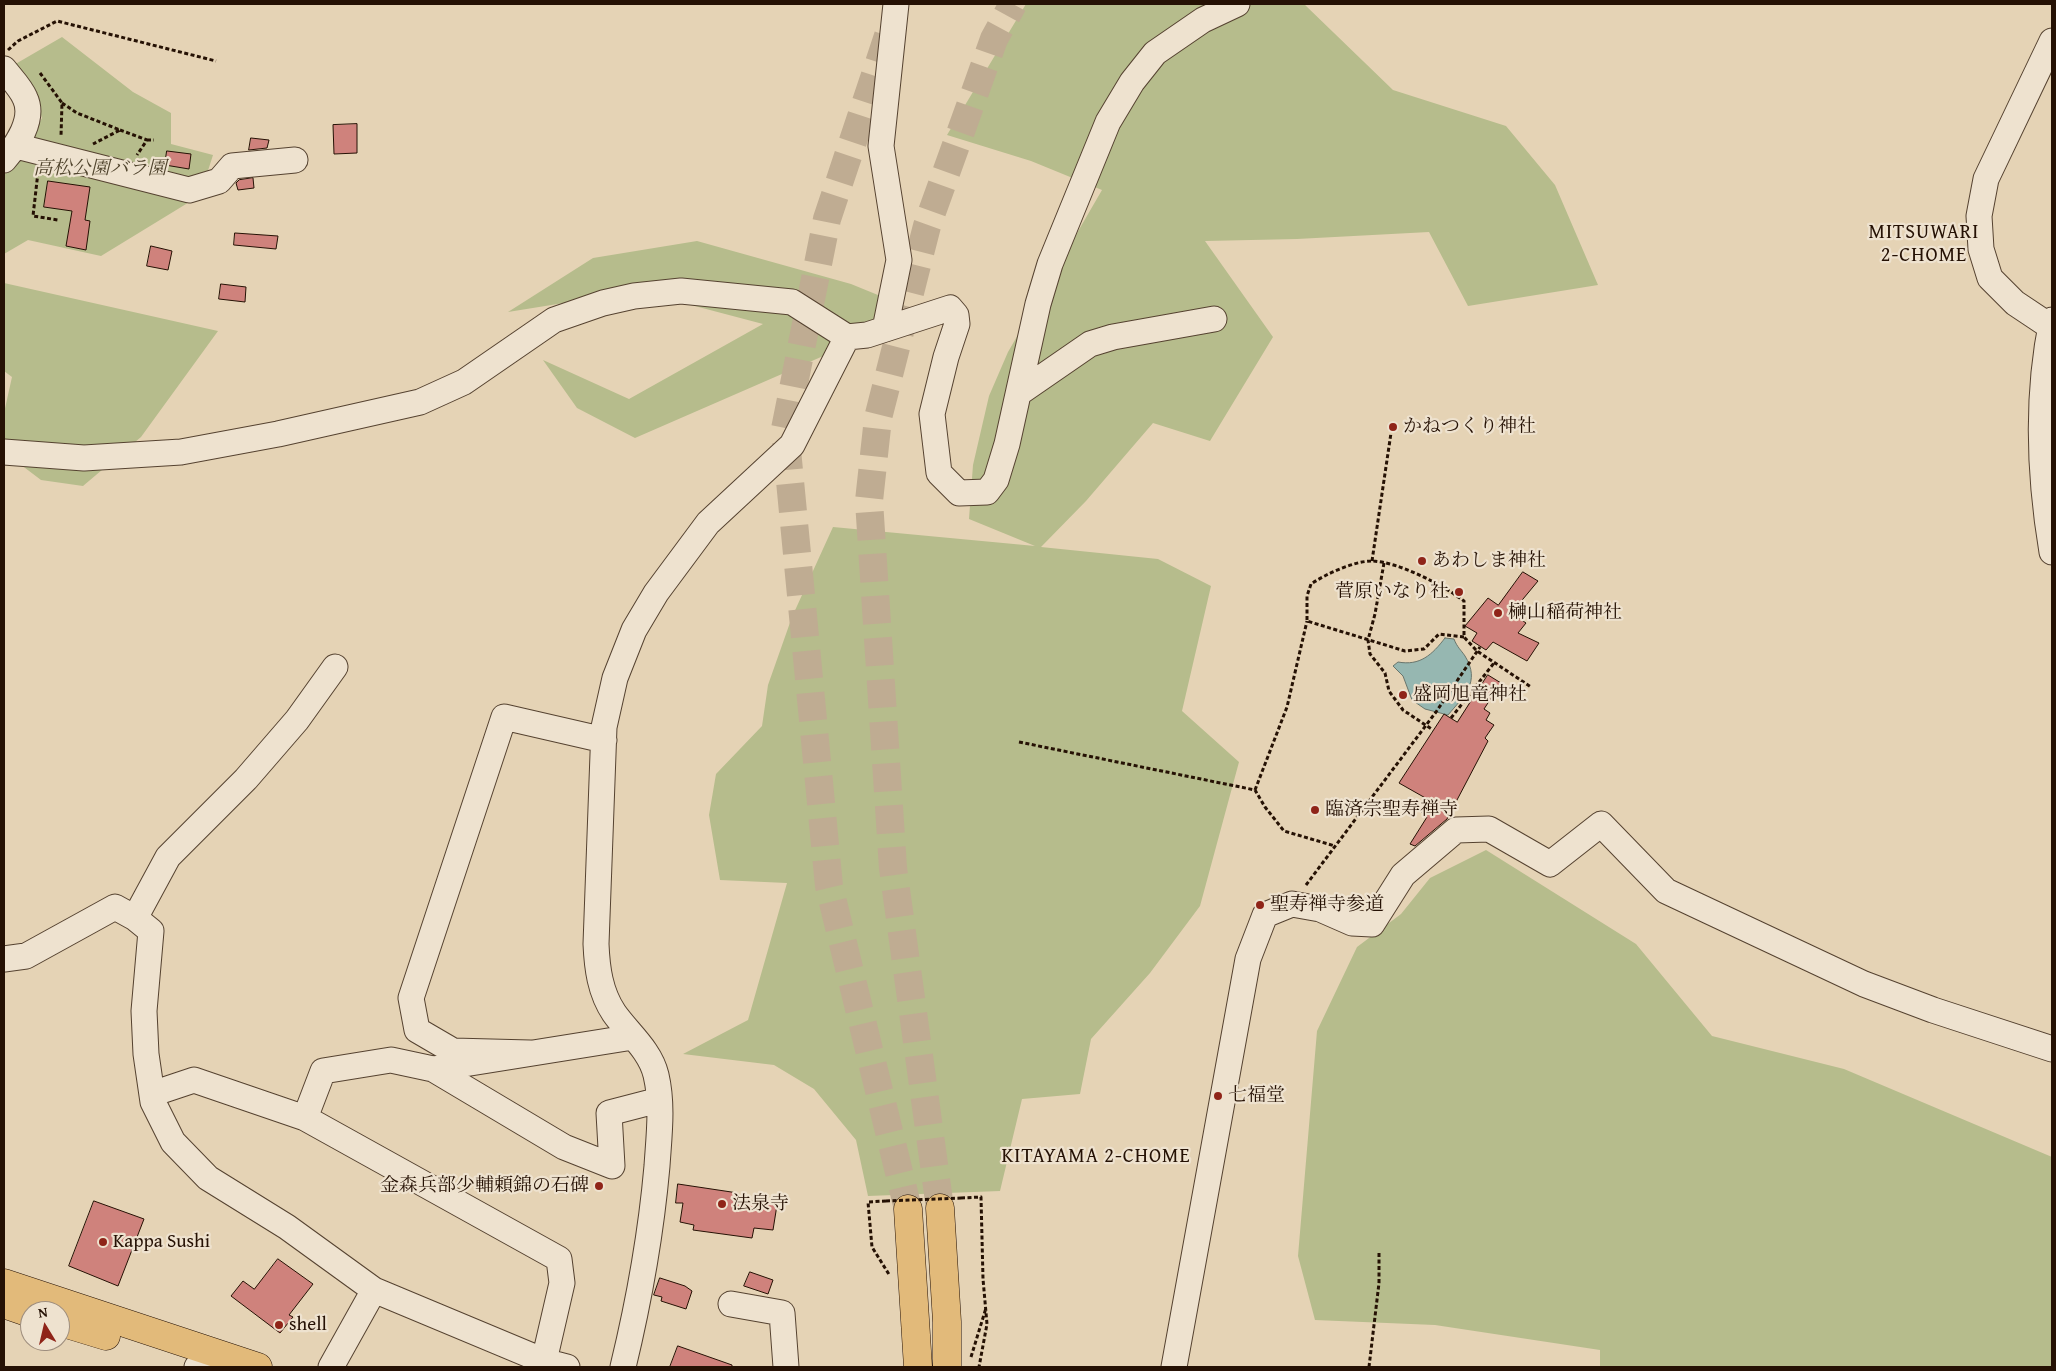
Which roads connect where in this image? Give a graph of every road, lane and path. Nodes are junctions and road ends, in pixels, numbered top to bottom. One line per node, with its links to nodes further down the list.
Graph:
1 (896, 4): 20 (street)
2 (1237, 4): 22 (street)
3 (2052, 41): 19 (street)
4 (4, 53): 5 (path)
5 (216, 61)
6 (4, 69): 13 (street)
7 (40, 73): 8 (path)
8 (62, 103): 9 (path); 14 (path)
9 (120, 130): 10 (path); 12 (path)
10 (147, 140): 11 (path); 16 (path)
11 (154, 140)
12 (91, 144)
13 (10, 153): 14 (street)
14 (50, 154): 15 (street); 17 (path)
15 (295, 160)
16 (132, 161)
17 (58, 220)
18 (1214, 319): 22 (street)
19 (2052, 323): 25 (street)
20 (885, 329): 21 (street); 22 (street)
21 (847, 337): 24 (street); 39 (street)
22 (1019, 393)
23 (1392, 434): 26 (path)
24 (4, 452)
25 (2052, 552)
26 (1372, 561): 27 (path); 28 (path)
27 (1384, 563): 29 (path); 30 (path)
28 (1308, 621): 30 (path); 41 (path)
29 (1464, 637): 30 (path); 32 (path)
30 (1368, 640): 37 (path)
31 (1480, 647): 32 (path)
32 (1477, 651): 33 (path); 37 (path)
33 (1494, 663): 35 (path); 36 (path)
34 (335, 667): 44 (street)
35 (1531, 687)
36 (1451, 718)
37 (1426, 725): 38 (path); 42 (path)
38 (1433, 730)
39 (604, 740): 46 (street); 48 (street)
40 (1019, 742): 41 (path)
41 (1256, 790): 42 (path)
42 (1335, 846): 43 (path)
43 (1292, 904): 47 (street); 73 (street)
44 (135, 918): 45 (street); 50 (street)
45 (4, 959)
46 (633, 1037): 48 (street); 51 (street)
47 (2052, 1049)
48 (530, 1053): 49 (street)
49 (433, 1069): 51 (street); 52 (street)
50 (152, 1094): 52 (street); 58 (street)
51 (659, 1100): 69 (street)
52 (306, 1118): 65 (street)
53 (950, 1203): 54 (path, bridge); 61 (path); 64 (highway)
54 (897, 1205): 56 (path); 71 (highway)
55 (1379, 1252): 74 (path)
56 (893, 1280)
57 (4, 1283): 67 (highway)
58 (374, 1290): 65 (street); 68 (street)
59 (4, 1304): 62 (highway)
60 (731, 1304): 70 (street)
61 (986, 1306): 64 (path); 72 (path)
62 (20, 1309)
63 (70, 1325): 66 (highway)
64 (959, 1363)
65 (556, 1364)
66 (199, 1367)
67 (258, 1367)
68 (331, 1367)
69 (623, 1367)
70 (786, 1367)
71 (918, 1367)
72 (979, 1367)
73 (1174, 1367)
74 (1369, 1367)

